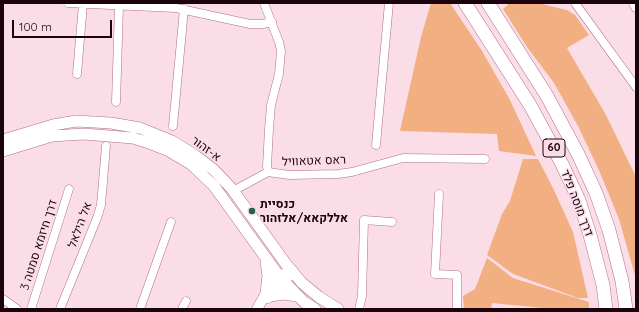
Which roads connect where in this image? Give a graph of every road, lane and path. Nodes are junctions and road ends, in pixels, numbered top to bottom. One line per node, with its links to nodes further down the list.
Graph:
1 (68, 3): 8 (street)
2 (264, 3): 12 (street, ראס אטאוויל)
3 (389, 3): 18 (street)
4 (465, 3): 31 (highway, דרך מוסה פלד / 60)
5 (488, 3): 46 (highway, דרך מוסה פלד / 60)
6 (575, 3): 14 (street)
7 (634, 3): 10 (street)
8 (83, 4): 9 (street); 13 (street)
9 (119, 6): 11 (street); 15 (street)
10 (636, 6)
11 (184, 9): 12 (street); 16 (street)
12 (272, 22): 22 (street, ראס אטאוויל)
13 (77, 74)
14 (636, 87)
15 (116, 102)
16 (173, 126)
17 (3, 140): 24 (main road, א-זהור)
18 (376, 145)
19 (106, 146): 37 (street, אל הילאל)
20 (3, 151): 28 (main road, א-זהור)
21 (485, 158): 22 (street, ראס אטאוויל)
22 (268, 172): 24 (street)
23 (69, 189): 36 (street, דרך חיזמא סמטה 3)
24 (234, 191): 29 (main road, א-זהור)
25 (439, 194): 43 (street)
26 (171, 222): 38 (street)
27 (392, 222): 42 (street)
28 (266, 258): 30 (main road, א-זהור); 32 (main road)
29 (292, 270): 30 (street); 41 (main road, א-זהור)
30 (282, 280): 32 (street); 33 (main road, א-זהור)
31 (603, 288): 44 (highway); 45 (highway, דרך מוסה פלד / 60)
32 (268, 294): 33 (main road); 39 (street)
33 (297, 296): 40 (main road, א-זהור)
34 (3, 299): 35 (street)
35 (17, 309)
36 (31, 309)
37 (60, 309)
38 (140, 309)
39 (258, 309)
40 (314, 309)
41 (338, 309)
42 (358, 309)
43 (457, 309)
44 (602, 309)
45 (606, 309)
46 (626, 309)

